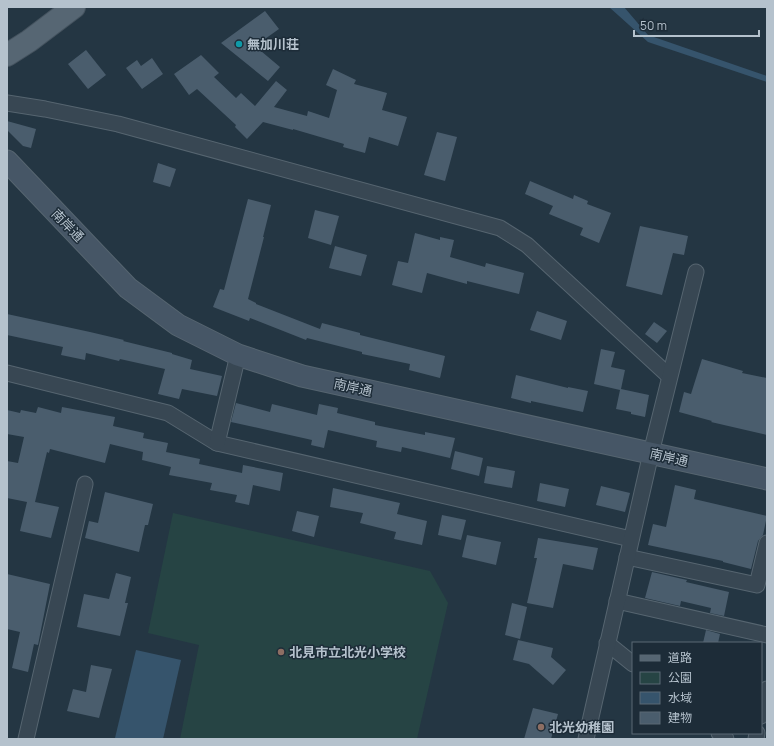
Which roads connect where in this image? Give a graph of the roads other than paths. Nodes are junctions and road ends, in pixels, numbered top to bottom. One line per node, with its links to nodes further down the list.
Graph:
1 (74, 7): 2 (main road)
2 (7, 55)
3 (7, 103): 8 (street)
4 (7, 161): 6 (main road, 南岸通)
5 (696, 272): 8 (street)
6 (238, 355): 9 (street); 10 (main road, 南岸通)
7 (7, 373): 9 (street)
8 (669, 376): 10 (street)
9 (217, 443): 13 (street)
10 (651, 452): 11 (main road, 南岸通); 13 (street)
11 (767, 479)
12 (85, 484): 22 (street)
13 (631, 539): 15 (street)
14 (767, 544): 15 (street)
15 (627, 557): 16 (street)
16 (617, 601): 17 (street); 18 (street)
17 (767, 635)
18 (607, 643): 19 (street); 23 (street)
19 (632, 663)
20 (767, 688): 21 (street)
21 (762, 711)
22 (26, 739)
23 (586, 739)

